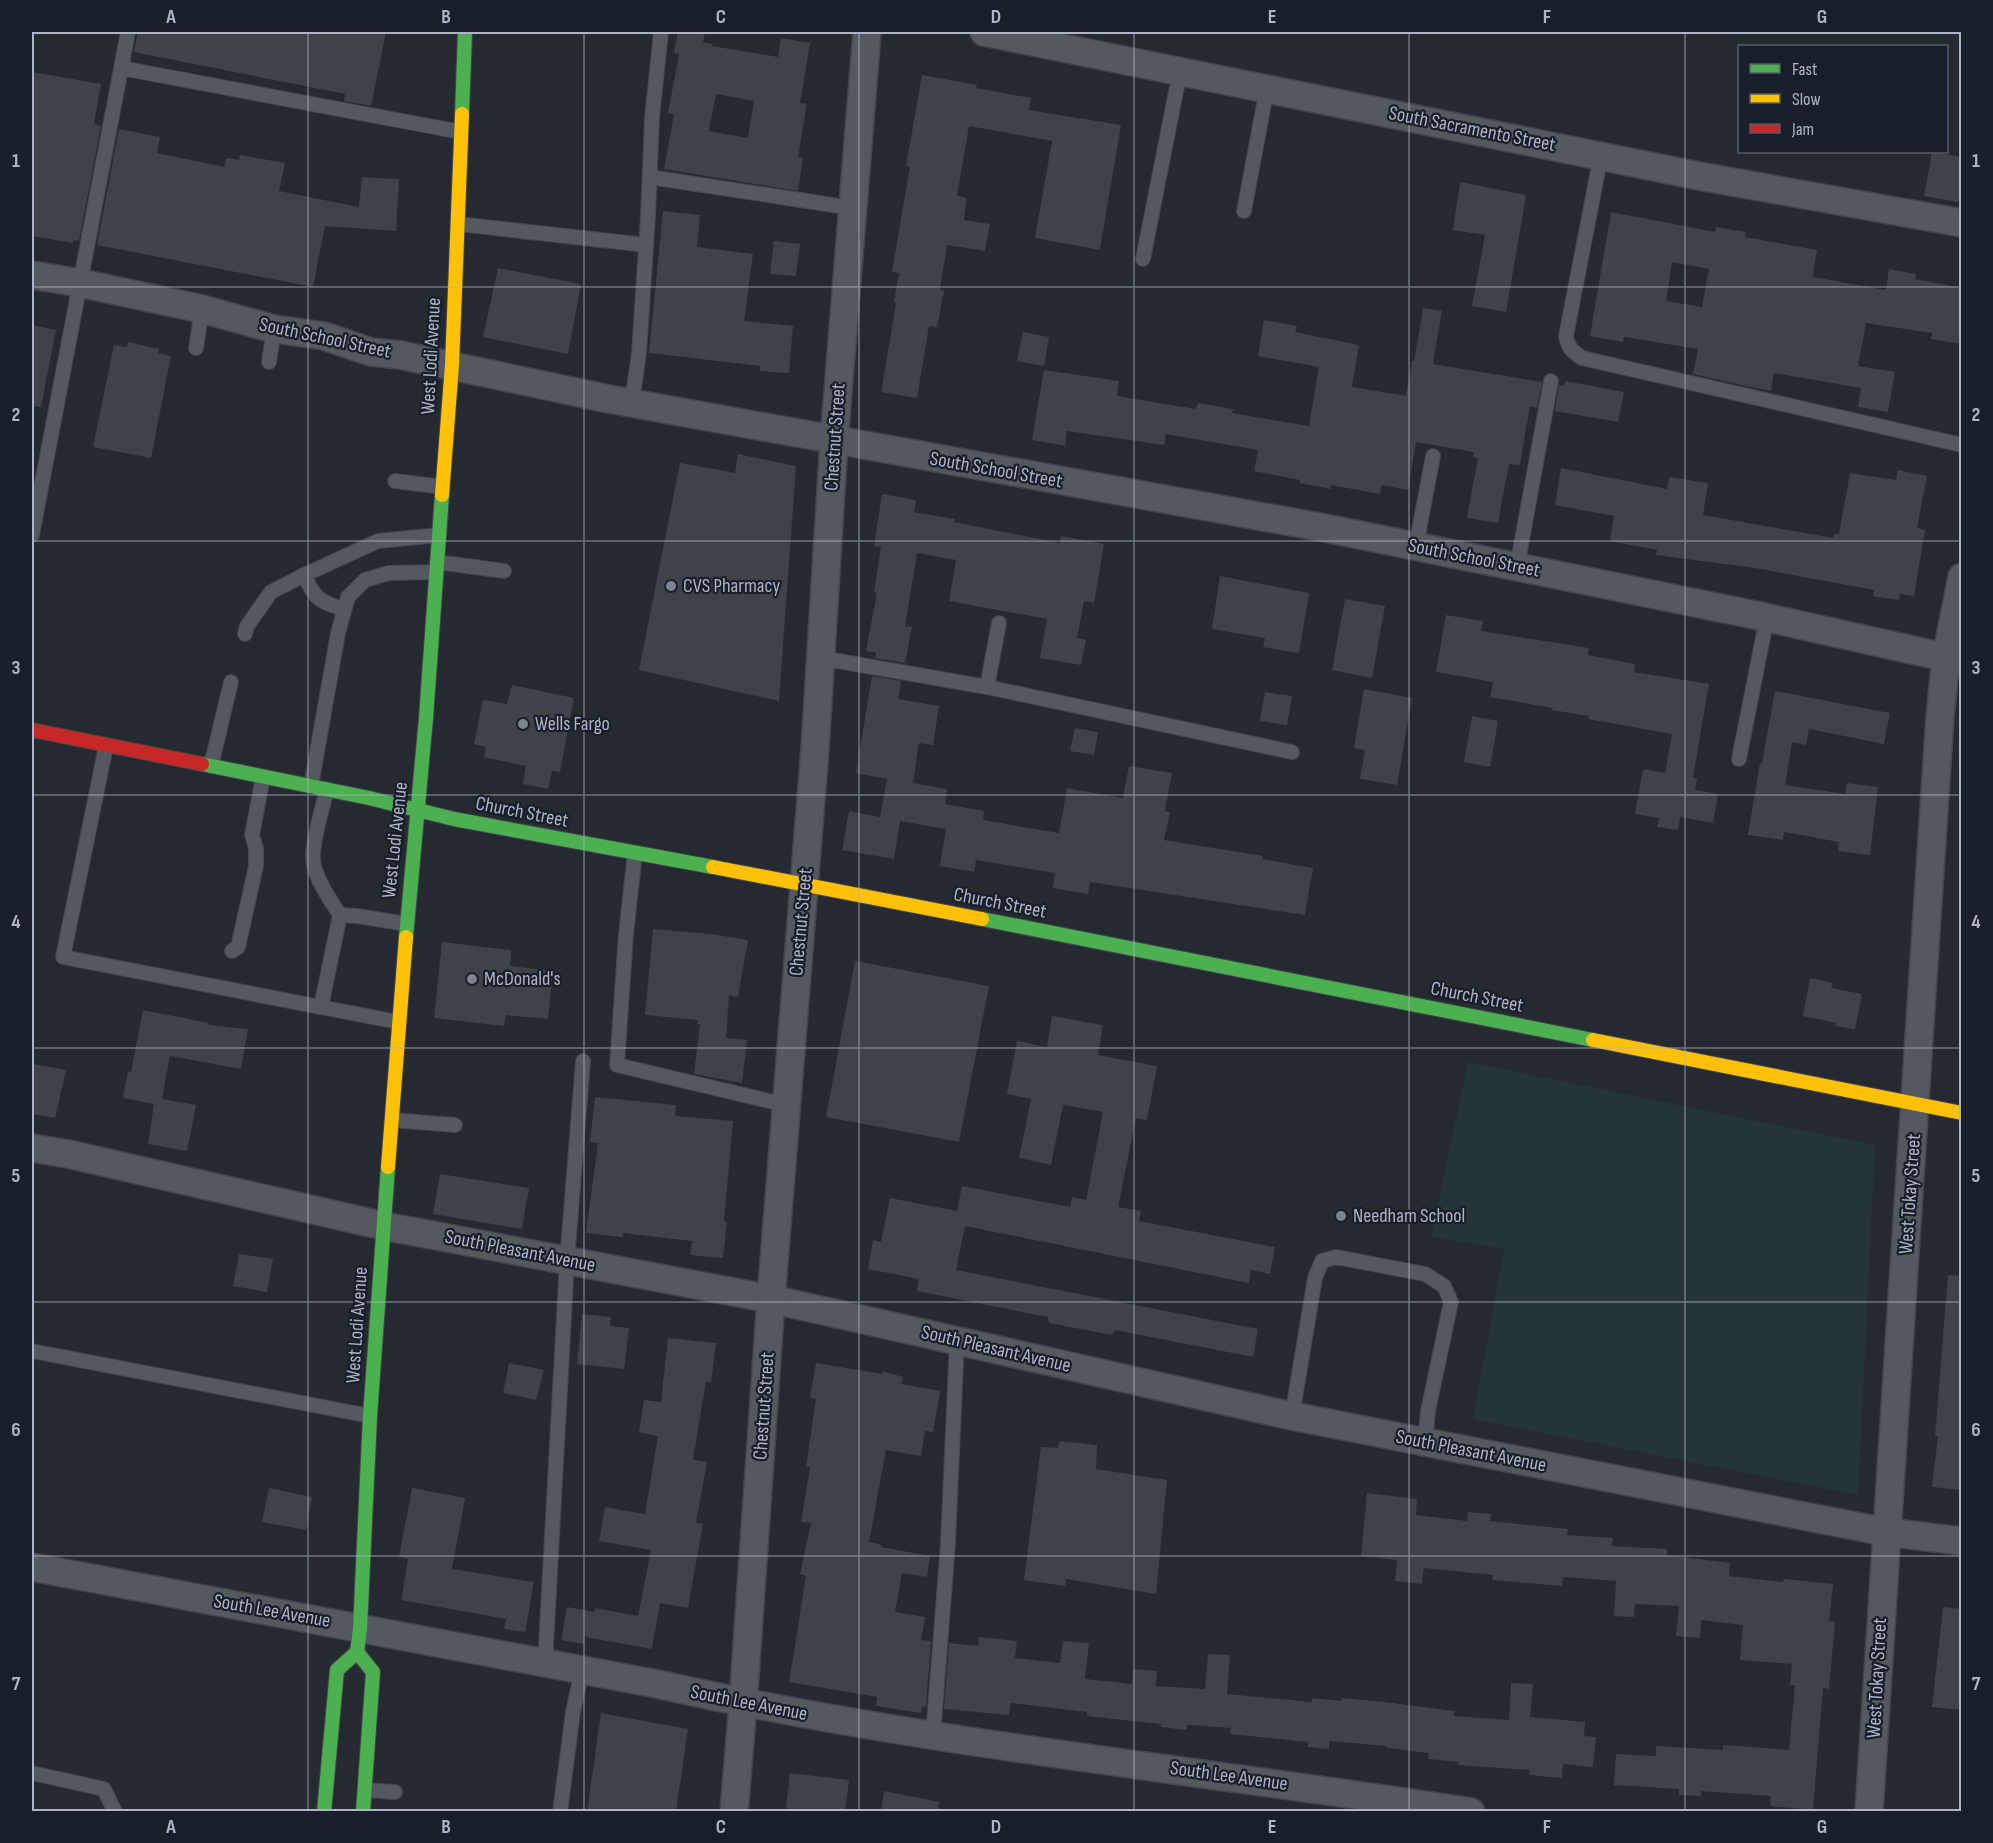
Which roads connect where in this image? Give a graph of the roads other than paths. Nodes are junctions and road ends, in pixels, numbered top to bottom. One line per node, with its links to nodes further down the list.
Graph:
1 (128, 32): 6 (lane)
2 (465, 32): 9 (street, West Lodi Avenue)
3 (661, 32): 11 (lane)
4 (867, 32): 12 (street, Chestnut Street)
5 (984, 32): 7 (street, South Sacramento Street)
6 (121, 68): 9 (lane); 19 (lane)
7 (1180, 71): 8 (street, South Sacramento Street); 17 (lane)
8 (1267, 88): 10 (street, South Sacramento Street); 13 (lane)
9 (461, 132): 14 (street, West Lodi Avenue)
10 (1601, 155): 15 (street, South Sacramento Street); 28 (lane)
11 (650, 177): 12 (lane); 16 (lane)
12 (852, 208): 27 (street, Chestnut Street)
13 (1244, 211)
14 (457, 224): 16 (lane); 24 (street, West Lodi Avenue)
15 (1962, 224)
16 (646, 244): 26 (lane)
17 (1143, 259)
18 (32, 276): 19 (street, South School Street)
19 (80, 283): 20 (street, South School Street); 32 (lane)
20 (202, 309): 21 (street, South School Street); 22 (lane)
21 (274, 329): 23 (lane); 24 (street, South School Street)
22 (196, 348)
23 (269, 362)
24 (452, 365): 26 (street, South School Street); 31 (street, West Lodi Avenue)
25 (1551, 381): 36 (lane)
26 (632, 402): 27 (street, South School Street)
27 (834, 441): 34 (street, South School Street); 44 (street, Chestnut Street)
28 (1962, 445)
29 (1432, 456): 34 (lane)
30 (395, 481): 31 (lane)
31 (443, 487): 33 (street, West Lodi Avenue)
32 (32, 535)
33 (439, 535): 35 (street, West Lodi Avenue); 38 (lane)
34 (1416, 546): 36 (street, South School Street)
35 (437, 567): 37 (lane); 40 (lane); 56 (street, West Lodi Avenue)
36 (1517, 567): 41 (street, South School Street)
37 (504, 571)
38 (304, 575): 40 (lane); 43 (lane)
39 (1962, 577): 45 (street, West Tokay Street)
40 (344, 609): 54 (lane)
41 (1767, 618): 45 (street, South School Street); 51 (lane)
42 (999, 623): 47 (lane)
43 (245, 634)
44 (822, 658): 47 (lane); 58 (street, Chestnut Street)
45 (1954, 659): 65 (street, West Tokay Street)
46 (231, 682): 52 (lane)
47 (987, 687): 50 (lane)
48 (32, 730): 49 (street, Church Street)
49 (106, 746): 52 (street, Church Street); 62 (lane)
50 (1292, 752)
51 (1739, 759)
52 (211, 766): 53 (street, Church Street)
53 (263, 777): 54 (street, Church Street); 61 (lane)
54 (311, 786): 55 (street, Church Street)
55 (327, 789): 56 (street, Church Street); 59 (lane)
56 (418, 810): 57 (street, Church Street); 60 (street, West Lodi Avenue)
57 (635, 853): 58 (street, Church Street); 66 (lane)
58 (804, 884): 65 (street, Church Street); 66 (street, Chestnut Street)
59 (340, 915): 60 (lane); 62 (lane)
60 (407, 924): 63 (street, West Lodi Avenue)
61 (232, 951)
62 (321, 1007): 63 (lane)
63 (398, 1022): 68 (street, West Lodi Avenue)
64 (583, 1061): 72 (lane)
65 (1916, 1103): 67 (street, Church Street); 79 (street, West Tokay Street)
66 (786, 1105): 73 (street, Chestnut Street)
67 (1962, 1113)
68 (391, 1120): 69 (lane); 71 (street, West Lodi Avenue)
69 (455, 1125)
70 (32, 1148): 71 (street, South Pleasant Avenue)
71 (384, 1226): 72 (street, South Pleasant Avenue); 76 (street, West Lodi Avenue)
72 (567, 1261): 73 (street, South Pleasant Avenue); 83 (lane)
73 (771, 1299): 74 (street, South Pleasant Avenue); 85 (street, Chestnut Street)
74 (957, 1341): 77 (street, South Pleasant Avenue); 86 (lane)
75 (32, 1351): 76 (lane)
76 (370, 1416): 82 (street, West Lodi Avenue)
77 (1292, 1416): 78 (street, South Pleasant Avenue); 78 (lane)
78 (1425, 1442): 79 (street, South Pleasant Avenue)
79 (1886, 1532): 80 (street, South Pleasant Avenue); 96 (street, West Tokay Street)
80 (1962, 1541)
81 (32, 1566): 82 (street, South Lee Avenue)
82 (359, 1640): 83 (street, South Lee Avenue); 88 (street); 91 (street)
83 (545, 1664): 84 (street, South Lee Avenue)
84 (582, 1670): 85 (street, South Lee Avenue); 93 (lane)
85 (743, 1704): 86 (street, South Lee Avenue); 94 (street, Chestnut Street)
86 (933, 1736): 95 (street, South Lee Avenue)
87 (32, 1773): 90 (lane)
88 (365, 1790): 89 (lane); 92 (street)
89 (395, 1792)
90 (115, 1812)
91 (324, 1812)
92 (363, 1812)
93 (560, 1812)
94 (734, 1812)
95 (1471, 1812)
96 (1869, 1812)

